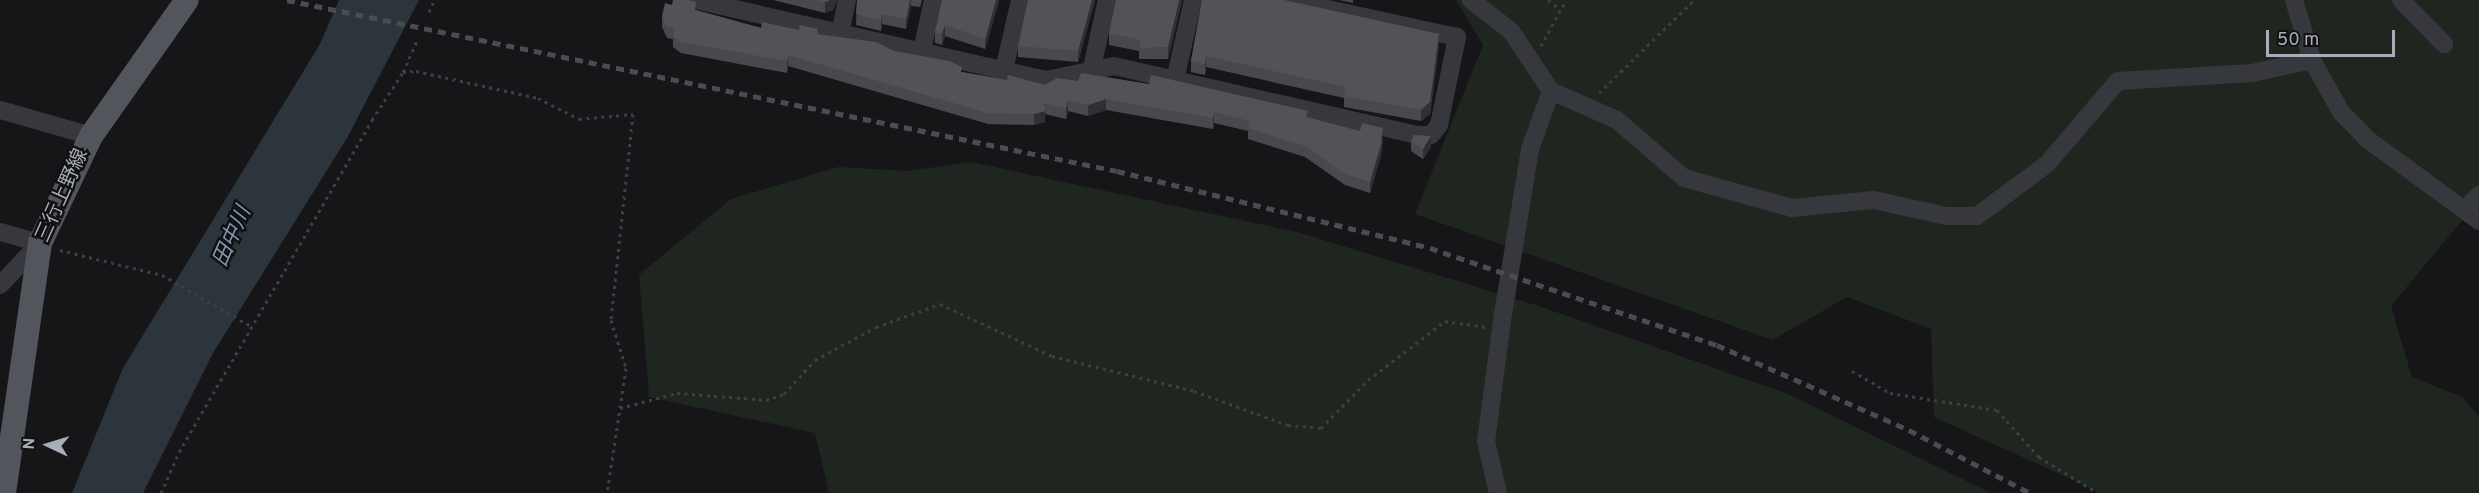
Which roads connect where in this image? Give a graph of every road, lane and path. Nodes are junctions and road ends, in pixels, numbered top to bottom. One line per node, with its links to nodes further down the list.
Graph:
1 (187, 0): 32 (main road, 三行上野線)
2 (434, 0): 18 (path)
3 (696, 0): 16 (street)
4 (847, 0): 19 (street)
5 (933, 0): 22 (street)
6 (1020, 0): 25 (street)
7 (1107, 0): 27 (street)
8 (1193, 0): 28 (street)
9 (1286, 0): 28 (street)
10 (1471, 0): 24 (street)
11 (1548, 0): 17 (path)
12 (1566, 0): 17 (path)
13 (1694, 0): 30 (path)
14 (2294, 0): 23 (street)
15 (2401, 0): 21 (street)
16 (759, 7): 19 (street)
17 (1559, 8): 24 (path)
18 (429, 12)
19 (840, 33): 22 (street)
20 (417, 40): 26 (path)
21 (2444, 44)
22 (922, 51): 25 (street)
23 (2312, 60): 30 (street); 34 (street)
24 (1530, 66): 29 (street)
25 (1004, 69): 27 (street)
26 (403, 72): 40 (path); 42 (path)
27 (1091, 72): 28 (street)
28 (1175, 80)
29 (1551, 92): 30 (street); 39 (street)
30 (1589, 105)
31 (0, 110): 32 (street)
32 (91, 136): 37 (main road, 三行上野線)
33 (2479, 195): 34 (street)
34 (2464, 209): 35 (street)
35 (2479, 221)
36 (0, 232): 37 (street)
37 (40, 243): 38 (street); 40 (path); 43 (main road, 三行上野線)
38 (0, 285)
39 (1502, 322): 42 (path); 46 (street)
40 (251, 326): 44 (path)
41 (1852, 371): 47 (path)
42 (620, 408): 45 (path)
43 (4, 493)
44 (161, 493)
45 (607, 493)
46 (1498, 493)
47 (2098, 493)

